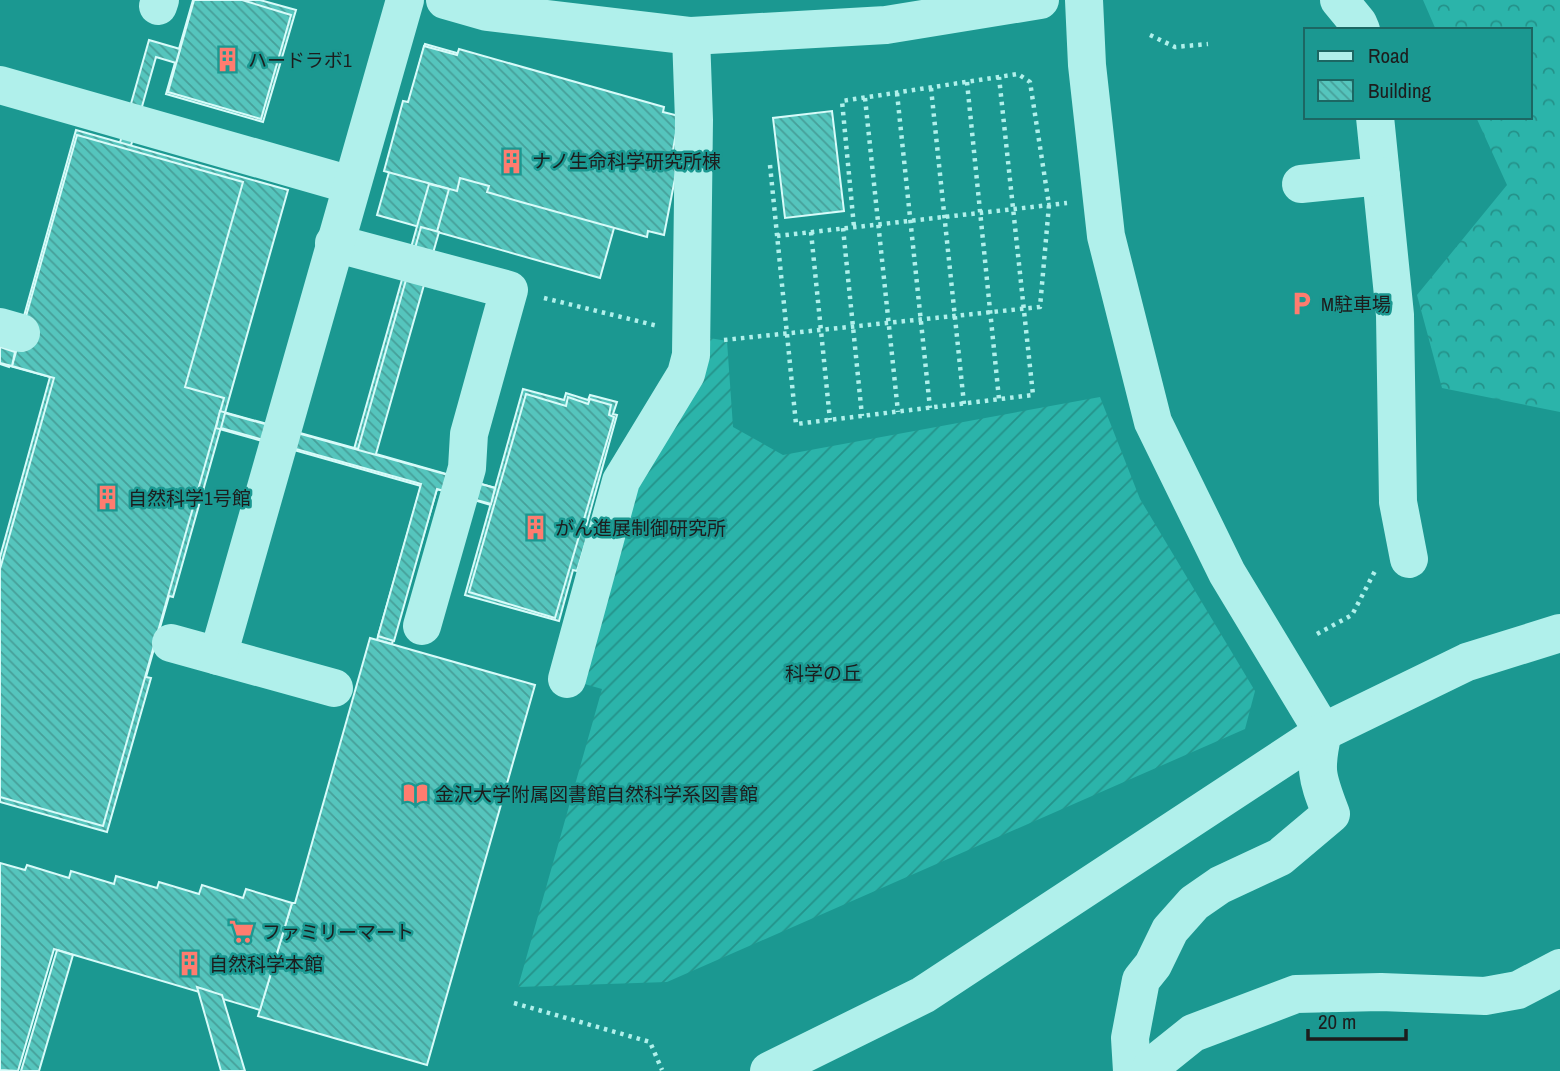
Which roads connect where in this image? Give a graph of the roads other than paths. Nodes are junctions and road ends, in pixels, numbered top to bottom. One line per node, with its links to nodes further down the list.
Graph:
1 (405, 0): 12 (street)
2 (445, 0): 7 (street)
3 (1040, 0): 7 (street)
4 (1084, 0): 21 (street)
5 (1339, 0): 6 (street)
6 (1360, 28)
7 (691, 36): 19 (street)
8 (0, 85): 12 (street)
9 (1375, 119): 10 (street)
10 (1381, 176): 11 (street); 14 (street)
11 (1301, 184)
12 (351, 185): 13 (street)
13 (334, 243): 15 (street); 18 (street)
14 (1392, 565)
15 (422, 626)
16 (1560, 633): 21 (street)
17 (171, 643): 18 (street)
18 (218, 656): 20 (street)
19 (566, 680)
20 (334, 688)
21 (1322, 732): 23 (street); 24 (street)
22 (1560, 968): 25 (street)
23 (769, 1071)
24 (1132, 1071)
25 (1150, 1071)

